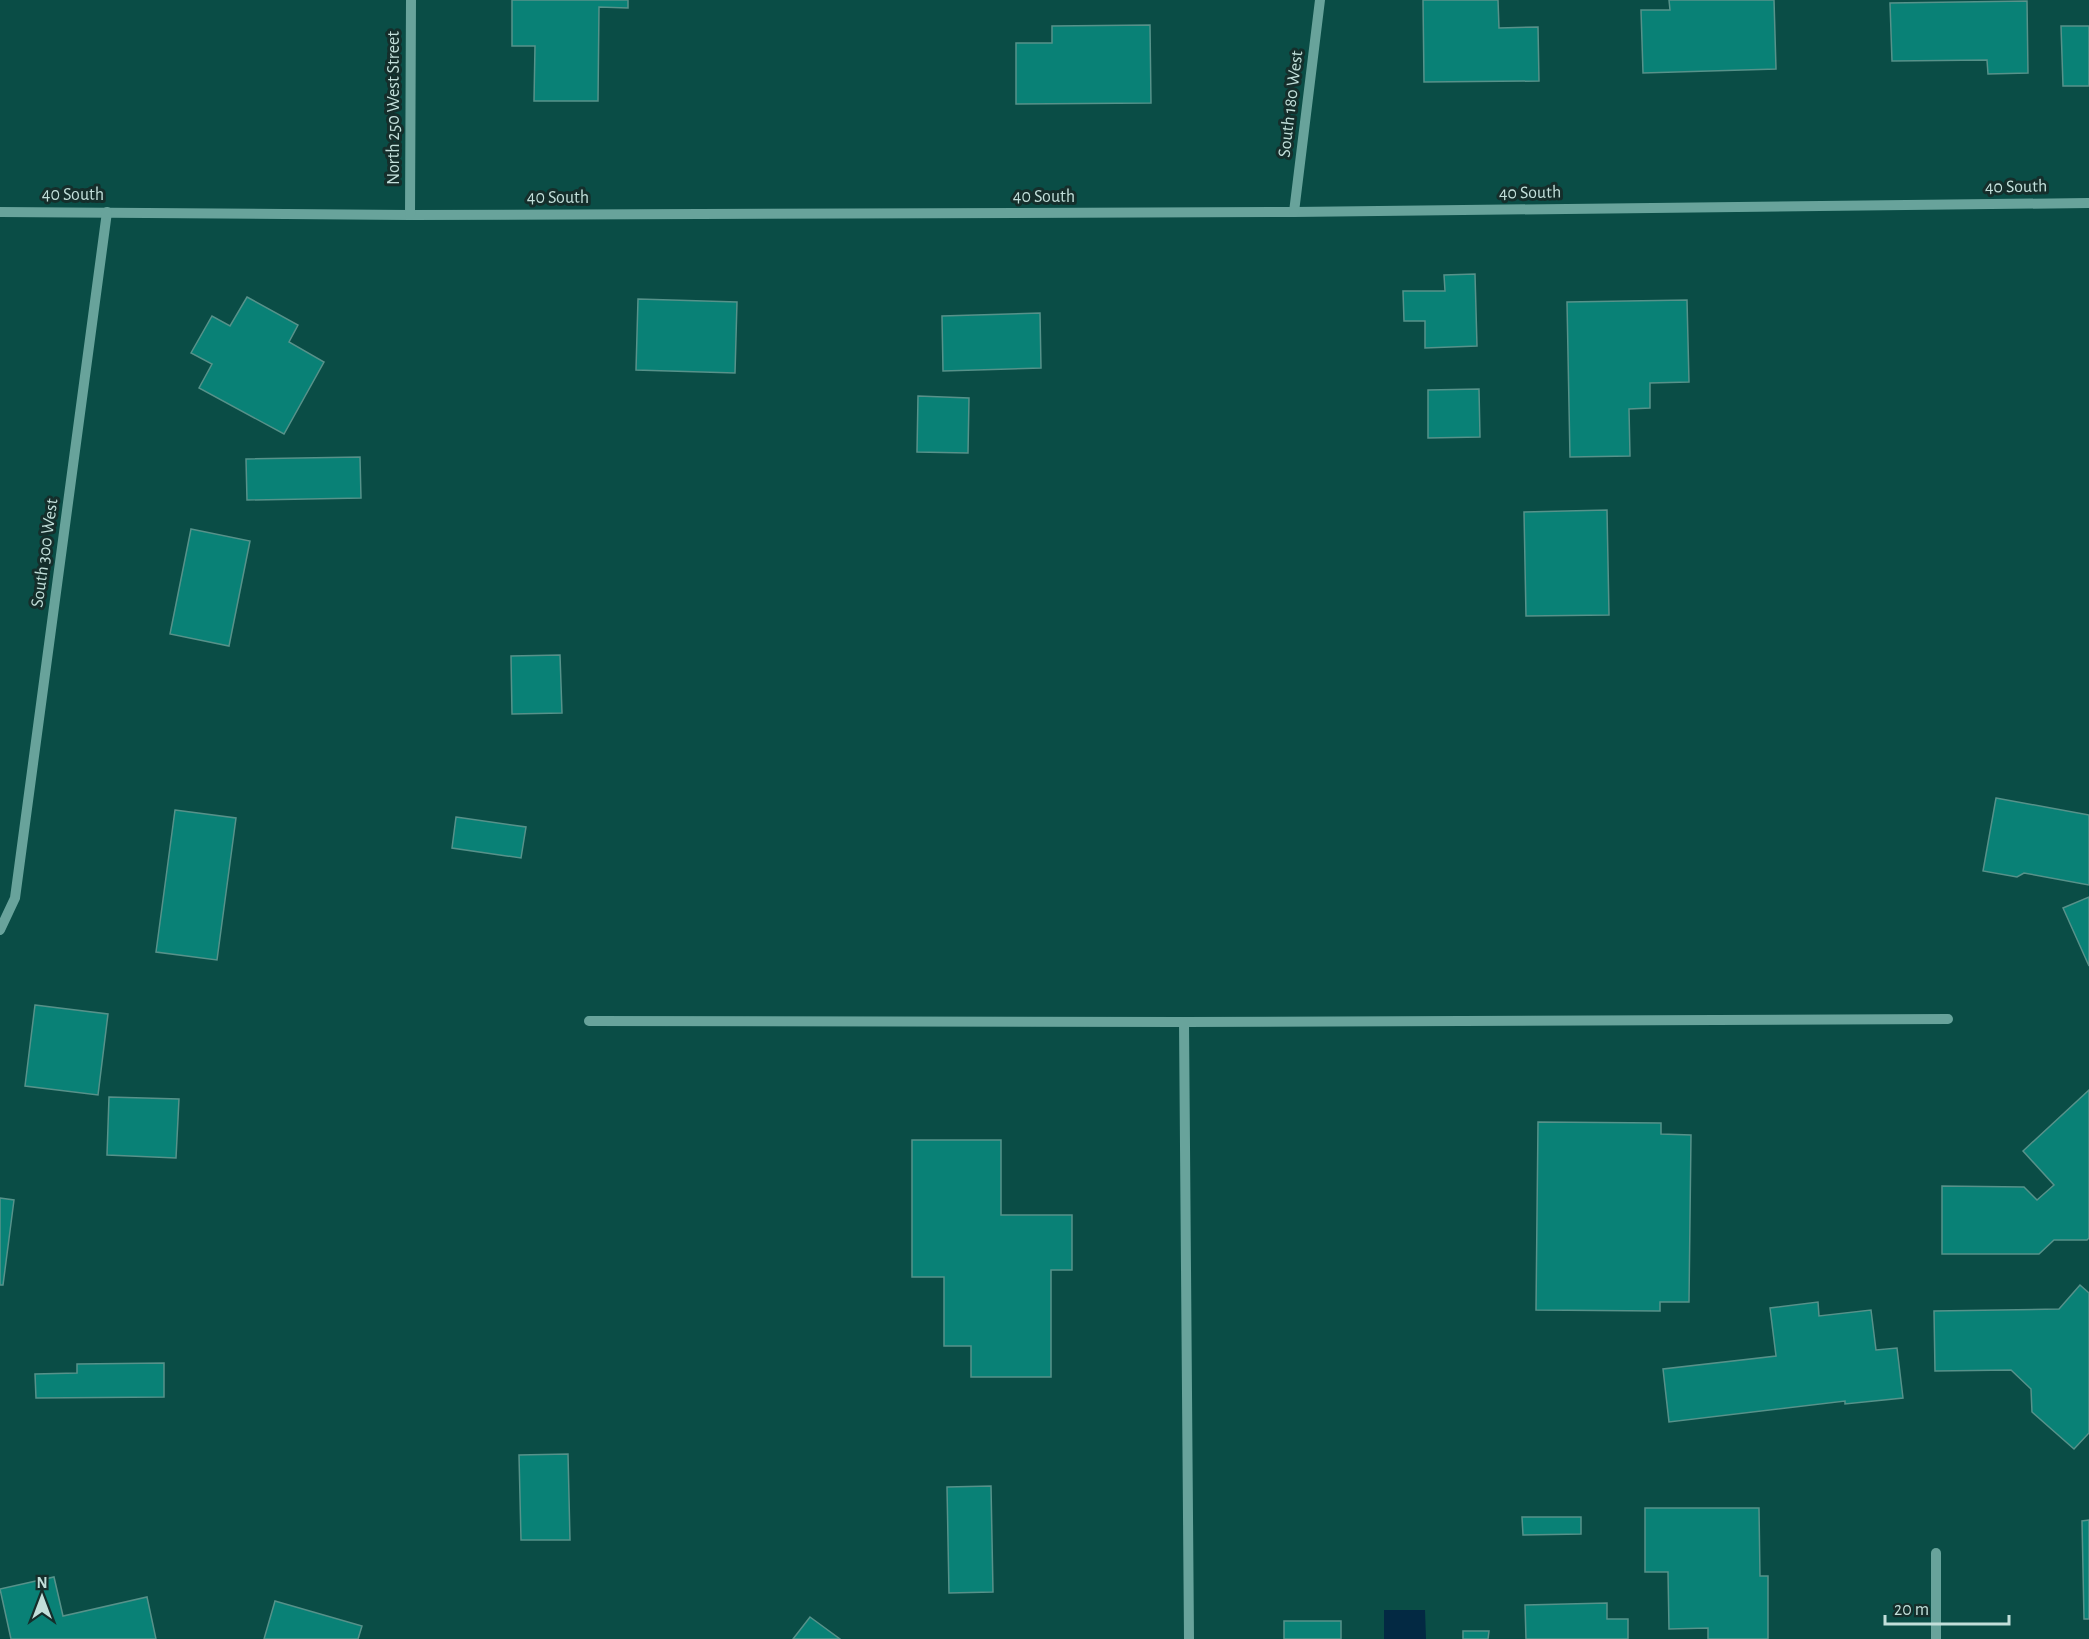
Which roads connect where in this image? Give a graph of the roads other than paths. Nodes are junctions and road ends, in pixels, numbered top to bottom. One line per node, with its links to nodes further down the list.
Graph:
1 (411, 0): 7 (street, North 250 West Street)
2 (1320, 0): 6 (street, South 180 West)
3 (2089, 203): 6 (street, 40 South)
4 (0, 212): 5 (street, 40 South)
5 (107, 212): 7 (street, 40 South); 8 (street, South 300 West)
6 (1294, 212): 7 (street, 40 South)
7 (410, 216)
8 (0, 930)
9 (1948, 1019): 11 (street)
10 (589, 1021): 11 (street)
11 (1184, 1022): 13 (street)
12 (1936, 1553): 14 (street)
13 (1189, 1639)
14 (1936, 1639)

